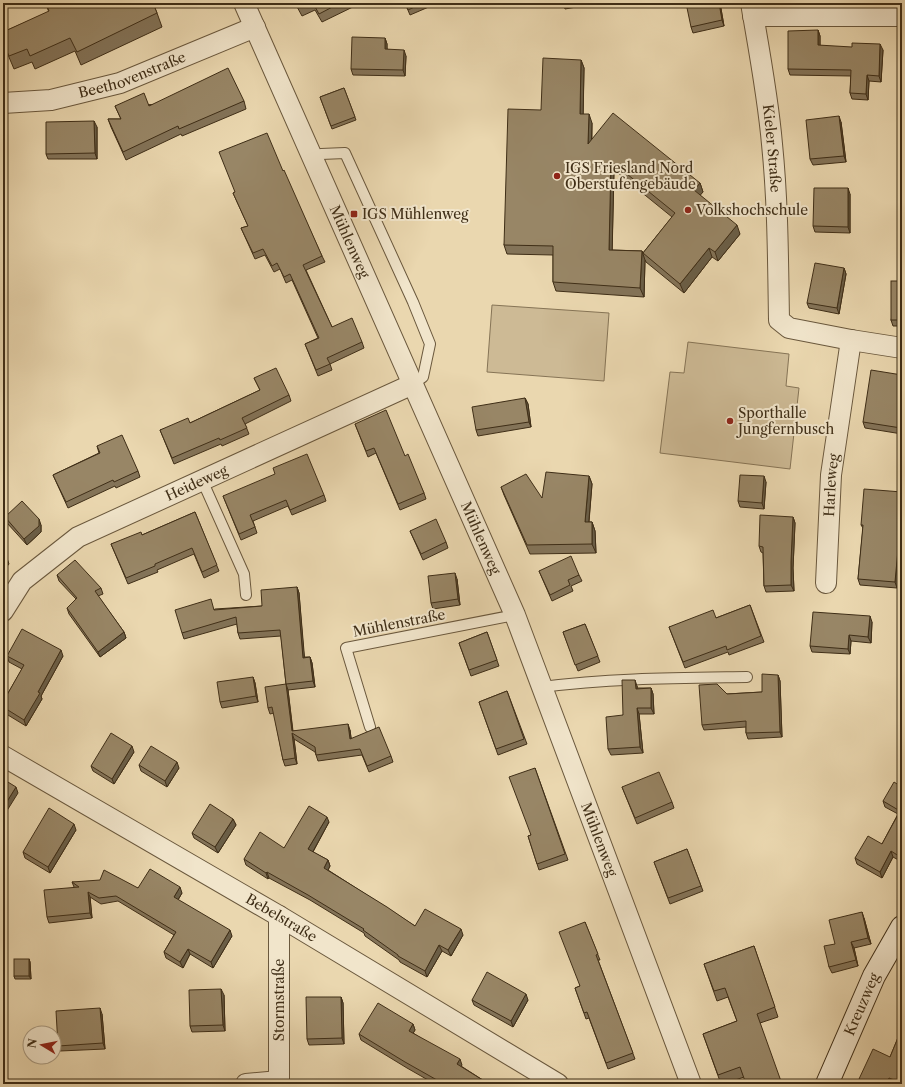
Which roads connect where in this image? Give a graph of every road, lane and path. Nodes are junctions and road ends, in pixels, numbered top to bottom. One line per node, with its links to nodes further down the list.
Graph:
1 (244, 3): 4 (street, Mühlenweg)
2 (752, 9): 3 (street); 7 (street, Kieler Straße)
3 (902, 16)
4 (255, 27): 5 (street, Beethovenstraße); 6 (street, Mühlenweg)
5 (3, 103)
6 (314, 158): 9 (street, Mühlenweg); 9 (lane)
7 (851, 340): 8 (street); 11 (street, Harleweg)
8 (902, 348)
9 (413, 384): 10 (street, Heideweg); 14 (street, Mühlenweg)
10 (202, 480): 12 (lane); 13 (street, Heideweg)
11 (826, 582)
12 (246, 595)
13 (3, 611)
14 (515, 615): 16 (street, Mühlenweg); 17 (lane, Mühlenstraße)
15 (747, 677): 16 (lane)
16 (542, 687): 24 (street, Mühlenweg)
17 (370, 727)
18 (3, 756): 19 (street, Bebelstraße)
19 (279, 916): 21 (street, Stormstraße); 23 (street, Bebelstraße)
20 (902, 927): 25 (street, Kreuzweg)
21 (279, 1083): 22 (street)
22 (246, 1084)
23 (558, 1084)
24 (691, 1084)
25 (827, 1084)

